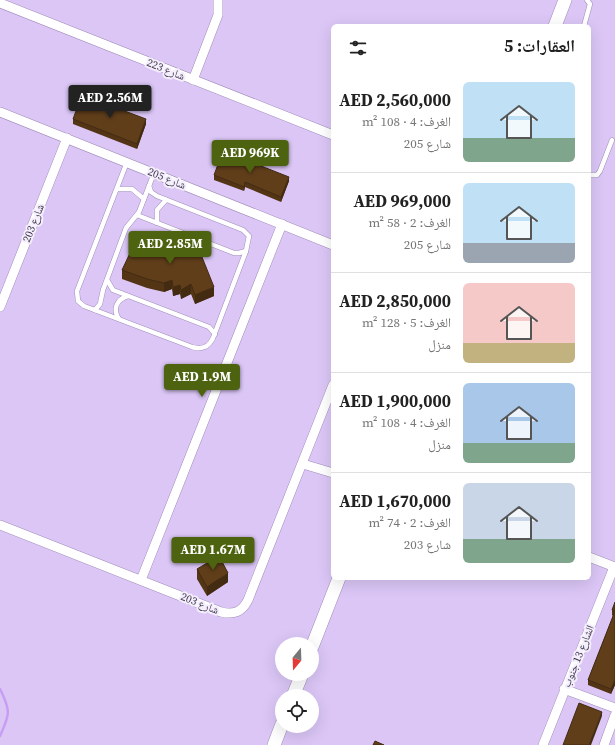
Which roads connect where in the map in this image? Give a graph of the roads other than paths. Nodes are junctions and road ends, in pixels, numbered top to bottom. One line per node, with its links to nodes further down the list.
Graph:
1 (218, 0): 7 (street)
2 (565, 0): 5 (main road)
3 (587, 0): 6 (lane)
4 (0, 3): 7 (street, شارع 223)
5 (555, 24)
6 (585, 24)
7 (193, 80): 9 (street, شارع 223)
8 (0, 112): 10 (street, شارع 205)
9 (331, 134)
10 (67, 138): 12 (street, شارع 205); 26 (street, شارع 203)
11 (612, 140): 14 (lane)
12 (127, 162): 13 (street, شارع 205); 16 (lane)
13 (154, 173): 15 (lane); 21 (street, شارع 205)
14 (591, 175)
15 (149, 186): 17 (lane); 18 (lane)
16 (117, 189): 17 (lane); 27 (lane)
17 (144, 199): 19 (lane)
18 (166, 200): 20 (lane); 23 (lane)
19 (136, 215): 20 (lane); 24 (lane)
20 (157, 223): 23 (lane)
21 (282, 224): 22 (street, شارع 205); 36 (street)
22 (331, 244)
23 (246, 251): 29 (lane)
24 (107, 280): 25 (lane); 27 (lane)
25 (128, 296): 28 (lane); 29 (lane)
26 (1, 302)
27 (95, 310): 28 (lane)
28 (119, 319): 29 (lane)
29 (215, 334)
30 (331, 393): 31 (street, شارع 203)
31 (303, 464): 32 (street); 36 (street, شارع 203)
32 (331, 472)
33 (0, 525): 36 (street, شارع 203)
34 (591, 557): 35 (street)
35 (614, 567): 39 (street, الشارع 13 جنوب)
36 (141, 580)
37 (338, 580): 38 (main road)
38 (316, 637)
39 (564, 689): 40 (street); 44 (street, الشارع 13 جنوب)
40 (615, 708)
41 (615, 715): 45 (street)
42 (279, 733): 43 (main road)
43 (274, 745)
44 (543, 745)
45 (604, 745)

